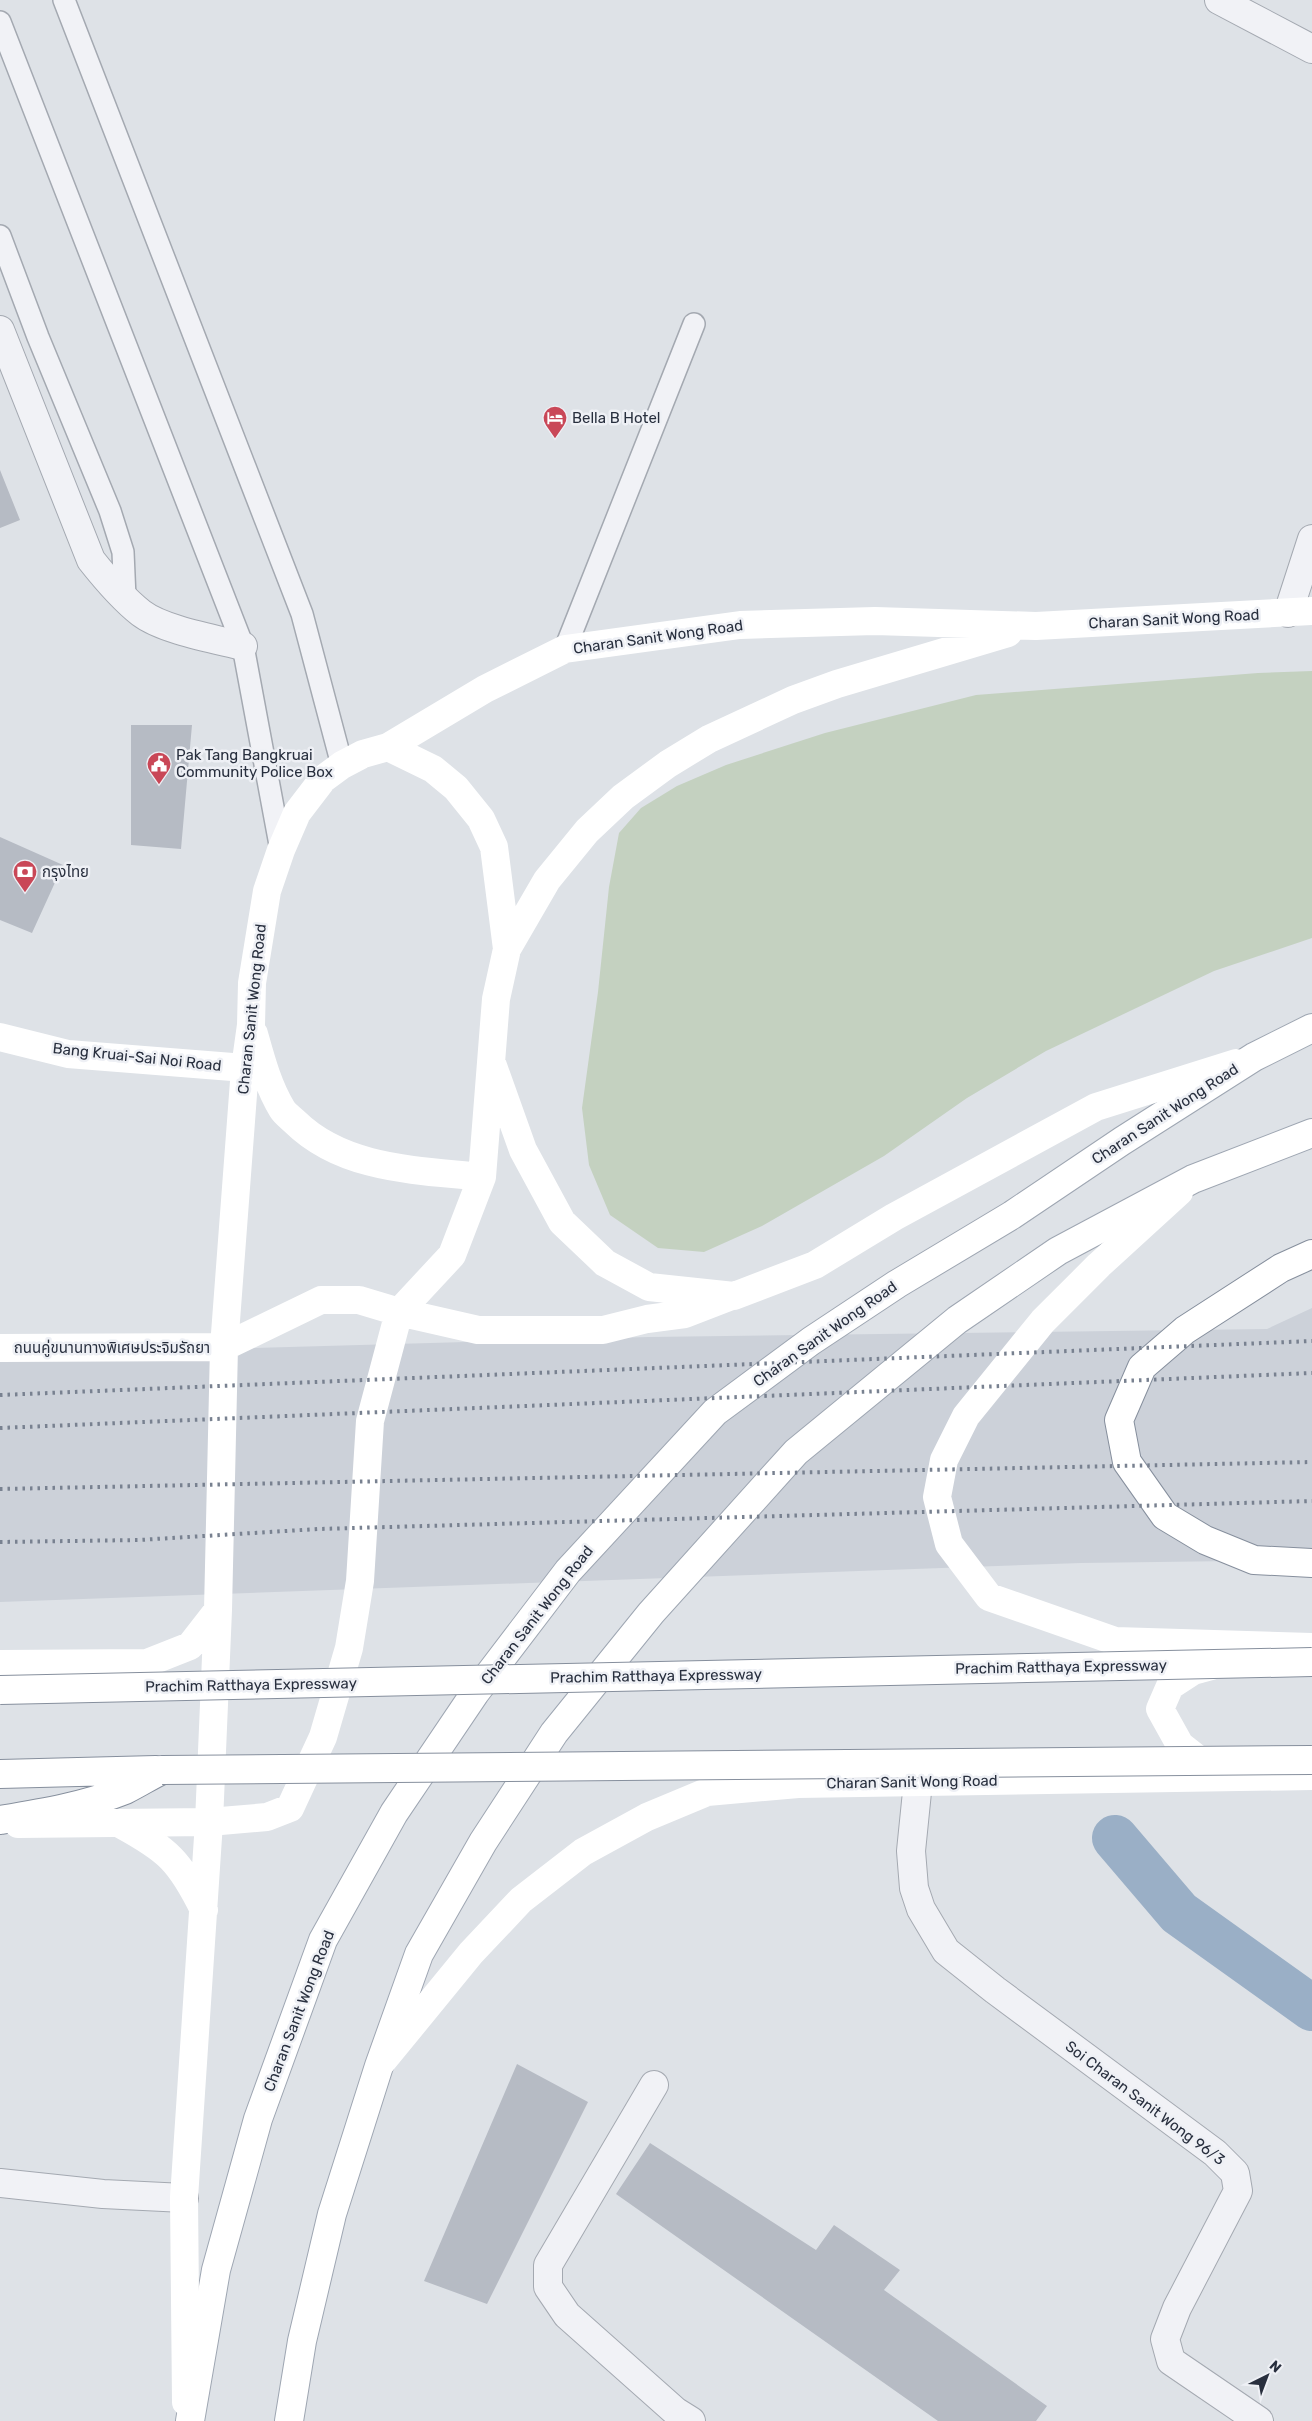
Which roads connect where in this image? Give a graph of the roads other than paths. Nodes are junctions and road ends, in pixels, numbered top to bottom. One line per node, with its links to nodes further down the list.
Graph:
1 (64, 0): 15 (lane)
2 (1218, 0): 4 (street)
3 (0, 22): 12 (lane)
4 (1312, 48)
5 (0, 236): 9 (lane)
6 (694, 324): 13 (lane)
7 (0, 330): 9 (street)
8 (1312, 540): 10 (street)
9 (125, 598): 12 (street)
10 (1300, 612): 11 (main road, Charan Sanit Wong Road)
11 (1036, 626): 13 (main road, Charan Sanit Wong Road); 17 (main road, Charan Sanit Wong Road)
12 (243, 646): 16 (lane)
13 (564, 649): 14 (main road, Charan Sanit Wong Road)
14 (388, 747): 15 (main road, Charan Sanit Wong Road); 17 (main road)
15 (342, 765): 16 (main road, Charan Sanit Wong Road)
16 (281, 850): 18 (main road, Charan Sanit Wong Road)
17 (507, 949): 21 (main road, Charan Sanit Wong Road)
18 (251, 1025): 23 (main road, Charan Sanit Wong Road); 25 (main road)
19 (1312, 1028): 22 (main road, Charan Sanit Wong Road)
20 (0, 1038): 23 (main road, Bang Kruai-Sai Noi Road)
21 (490, 1057): 25 (main road, Charan Sanit Wong Road); 28 (main road)
22 (1254, 1057): 28 (main road); 55 (main road, Charan Sanit Wong Road)
23 (245, 1068): 30 (main road, Charan Sanit Wong Road)
24 (1312, 1133): 26 (main road, Charan Sanit Wong Road)
25 (482, 1177): 29 (main road, Charan Sanit Wong Road)
26 (1193, 1179): 34 (main road, Charan Sanit Wong Road); 50 (main road, Charan Sanit Wong Road)
27 (1312, 1254): 32 (main road)
28 (734, 1296): 29 (main road)
29 (399, 1312): 30 (main road); 46 (main road, Charan Sanit Wong Road)
30 (224, 1347): 31 (main road, ถนนคู่ขนานทางพิเศษประจิมรัถยา); 33 (main road, Charan Sanit Wong Road)
31 (0, 1348)
32 (1312, 1563)
33 (218, 1610): 37 (main road); 46 (main road, Charan Sanit Wong Road)
34 (1282, 1647): 35 (main road, Charan Sanit Wong Road); 43 (main road)
35 (1312, 1647)
36 (1312, 1662): 38 (main road, Prachim Ratthaya Expressway, bridge)
37 (0, 1664)
38 (0, 1690)
39 (1312, 1760): 40 (main road, bridge)
40 (162, 1770): 41 (main road); 45 (main road)
41 (0, 1774)
42 (1312, 1776): 43 (main road, Charan Sanit Wong Road)
43 (1221, 1777): 44 (main road, Charan Sanit Wong Road)
44 (918, 1782): 50 (main road, Charan Sanit Wong Road); 57 (street, Soi Charan Sanit Wong 96/3)
45 (0, 1820)
46 (210, 1822): 48 (main road); 49 (main road, Charan Sanit Wong Road)
47 (0, 1824): 48 (main road)
48 (120, 1824): 49 (main road)
49 (205, 1912): 53 (main road, Charan Sanit Wong Road)
50 (379, 2066): 56 (main road, Charan Sanit Wong Road)
51 (654, 2085): 54 (street)
52 (0, 2183): 53 (street)
53 (184, 2198): 55 (main road, Charan Sanit Wong Road)
54 (678, 2418)
55 (188, 2421)
56 (289, 2421)
57 (1259, 2421)

